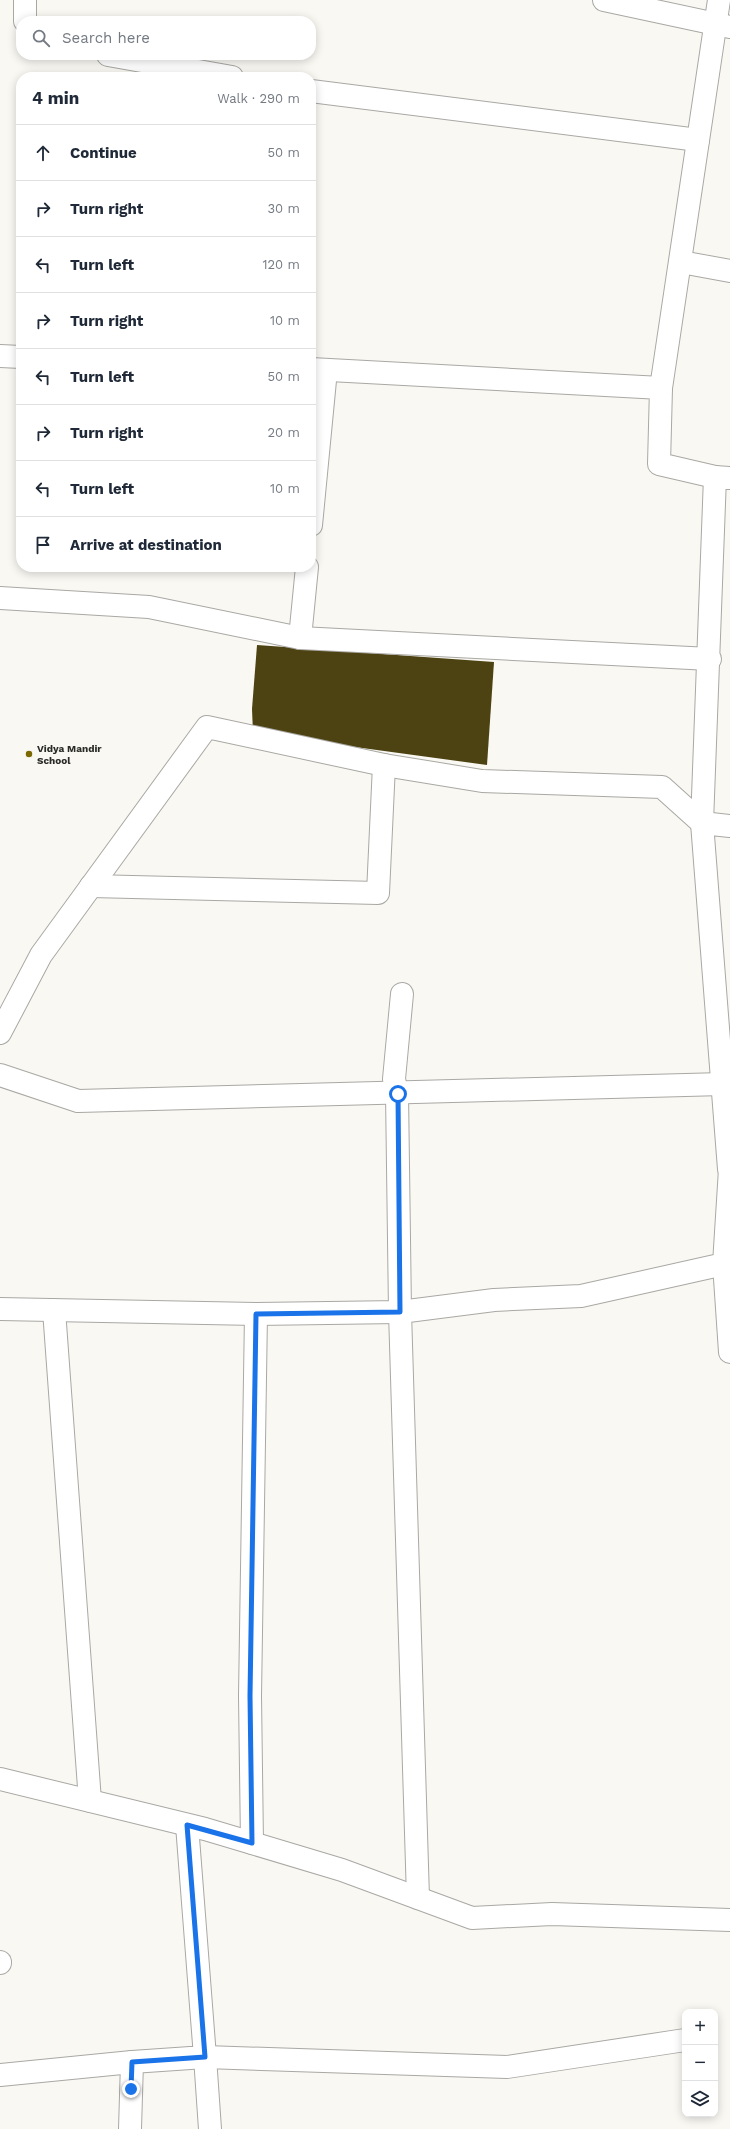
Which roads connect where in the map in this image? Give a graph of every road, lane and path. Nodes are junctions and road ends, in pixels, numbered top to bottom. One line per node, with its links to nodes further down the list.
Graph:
1 (25, 0): 4 (street)
2 (604, 0): 5 (street)
3 (719, 0): 5 (street)
4 (25, 16)
5 (723, 26): 9 (street)
6 (136, 60): 7 (street)
7 (204, 72)
8 (316, 92): 9 (street)
9 (698, 140): 10 (street)
10 (681, 262): 11 (street); 15 (street)
11 (730, 271)
12 (0, 356): 13 (street)
13 (16, 357)
14 (319, 369): 15 (street); 16 (street)
15 (661, 388): 17 (street)
16 (316, 428)
17 (722, 477): 21 (street)
18 (307, 572): 20 (street)
19 (0, 598): 20 (street)
20 (300, 638): 21 (street)
21 (710, 659): 23 (street)
22 (384, 765): 23 (street); 25 (street); 25 (street)
23 (702, 824): 24 (street); 29 (street)
24 (730, 826)
25 (91, 886): 27 (street)
26 (402, 994): 30 (street)
27 (0, 1033)
28 (0, 1075): 30 (street)
29 (723, 1084): 30 (street); 31 (street)
30 (398, 1094): 35 (street)
31 (730, 1169): 32 (street)
32 (724, 1264): 35 (street); 37 (street)
33 (0, 1309): 34 (street)
34 (54, 1310): 36 (street); 39 (street)
35 (400, 1312): 36 (street); 42 (street)
36 (256, 1314): 41 (street)
37 (730, 1352)
38 (0, 1779): 39 (street)
39 (90, 1801): 40 (street)
40 (187, 1825): 41 (street); 45 (street)
41 (252, 1843): 42 (street)
42 (418, 1898): 43 (street)
43 (730, 1920)
44 (682, 2040): 45 (street)
45 (205, 2057): 46 (street); 49 (street)
46 (132, 2062): 47 (street); 48 (street)
47 (0, 2075)
48 (130, 2129)
49 (210, 2129)

